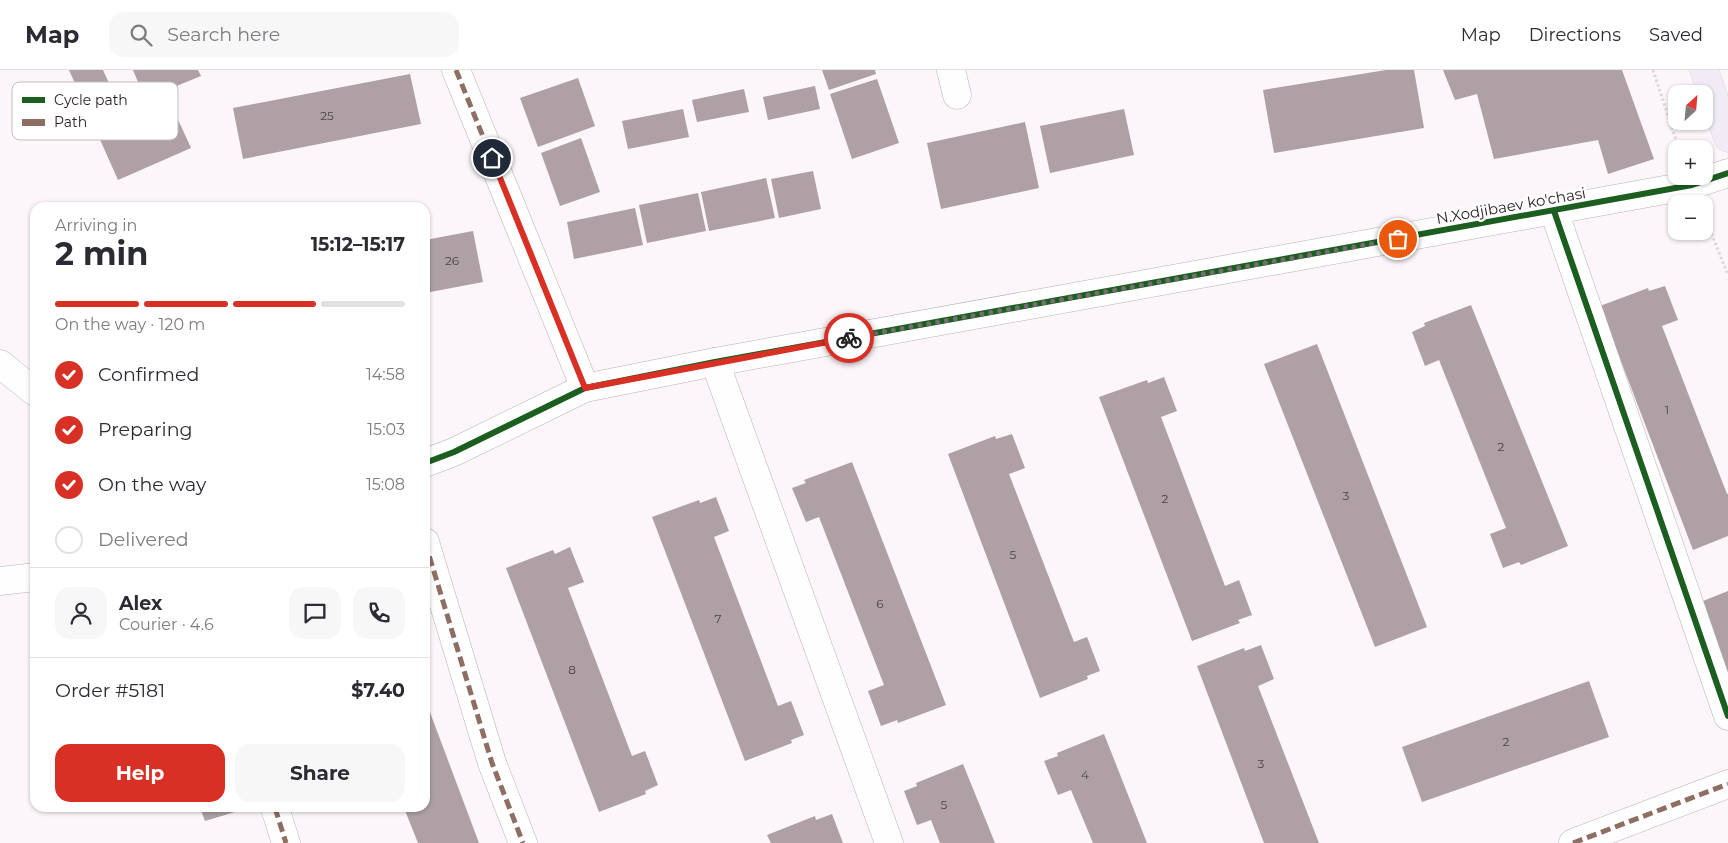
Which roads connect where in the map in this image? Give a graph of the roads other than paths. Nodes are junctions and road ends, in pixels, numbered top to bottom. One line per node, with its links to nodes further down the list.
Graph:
1 (456, 70): 9 (street)
2 (1704, 70): 3 (highway)
3 (1728, 138)
4 (1728, 173): 5 (street, N.Xodjibaev ko'chasi)
5 (1554, 211): 6 (street, N.Xodjibaev ko'chasi); 14 (street)
6 (715, 362): 9 (street, N.Xodjibaev ko'chasi); 19 (street)
7 (0, 364): 8 (street)
8 (30, 388)
9 (585, 388): 10 (street, N.Xodjibaev ko'chasi)
10 (430, 461)
11 (430, 558): 18 (street)
12 (30, 578): 13 (street)
13 (0, 582)
14 (1728, 716)
15 (1728, 784): 20 (street)
16 (276, 812): 17 (street)
17 (286, 843)
18 (522, 843)
19 (889, 843)
20 (1573, 843)

